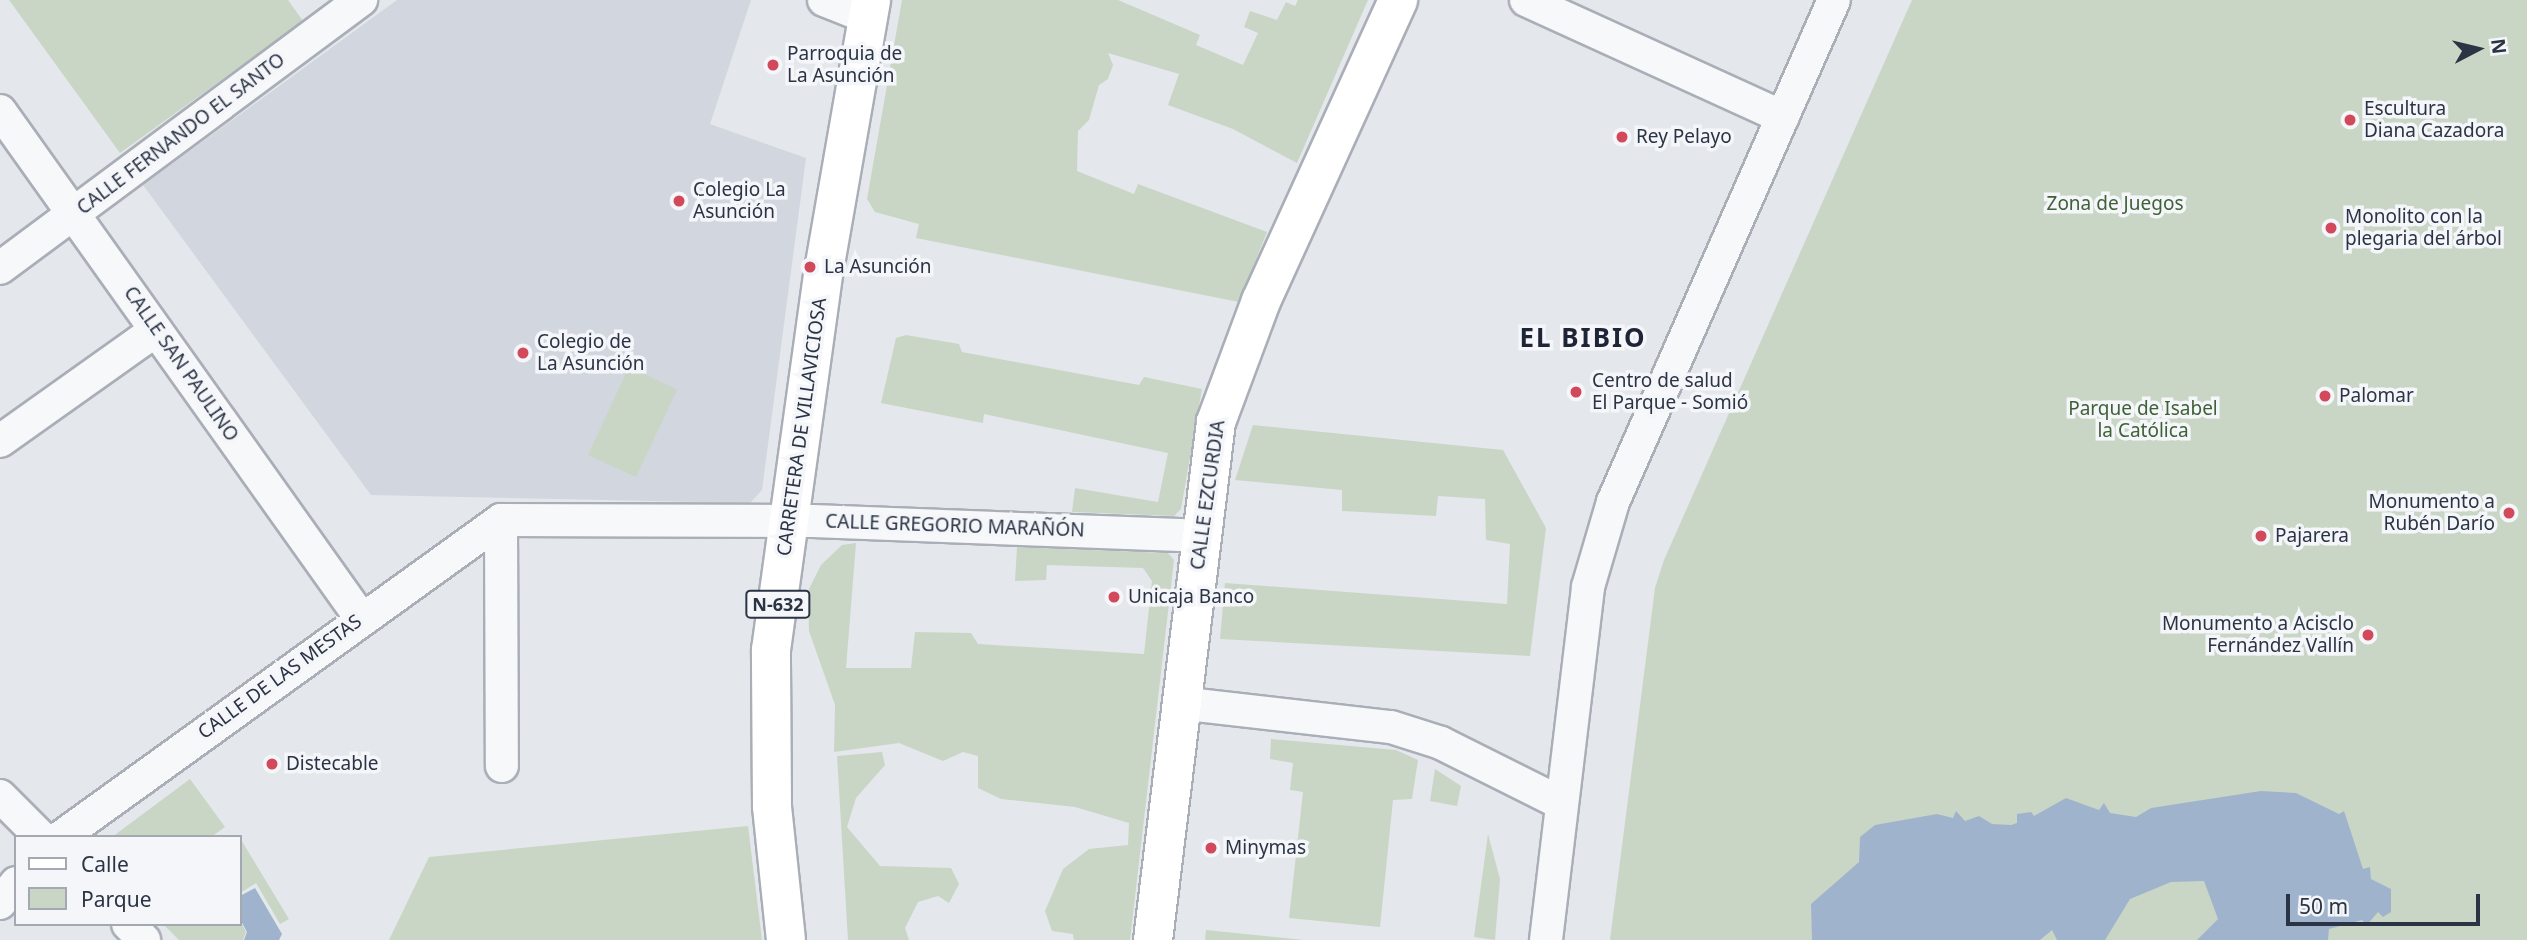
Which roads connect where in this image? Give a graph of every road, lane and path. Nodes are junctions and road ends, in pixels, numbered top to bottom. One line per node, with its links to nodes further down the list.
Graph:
1 (362, 0): 9 (street, CALLE FERNANDO EL SANTO)
2 (824, 0): 6 (street)
3 (1398, 0): 15 (main road, CALLE EZCURDIA)
4 (1526, 0): 8 (street)
5 (1834, 0): 8 (street)
6 (869, 9): 14 (main road, CARRETERA DE VILLAVICIOSA / N-632)
7 (0, 111): 9 (street, CALLE SAN PAULINO)
8 (1783, 117): 20 (street)
9 (75, 214): 10 (street, CALLE FERNANDO EL SANTO); 11 (street, CALLE SAN PAULINO)
10 (0, 268)
11 (156, 330): 12 (street); 16 (street, CALLE SAN PAULINO)
12 (0, 441)
13 (501, 520): 14 (street, CALLE GREGORIO MARAÑÓN); 16 (street, CALLE DE LAS MESTAS); 18 (street)
14 (789, 520): 15 (street, CALLE GREGORIO MARAÑÓN); 27 (main road, CARRETERA DE VILLAVICIOSA / N-632)
15 (1200, 536): 17 (main road, CALLE EZCURDIA)
16 (361, 618): 22 (street, CALLE DE LAS MESTAS)
17 (1179, 703): 20 (street); 28 (main road, CALLE EZCURDIA)
18 (502, 766)
19 (0, 796): 21 (street)
20 (1561, 803): 29 (street)
21 (39, 835)
22 (64, 835)
23 (14, 886): 24 (street)
24 (0, 903)
25 (130, 926): 26 (street)
26 (144, 940)
27 (786, 940)
28 (1153, 940)
29 (1546, 940)

